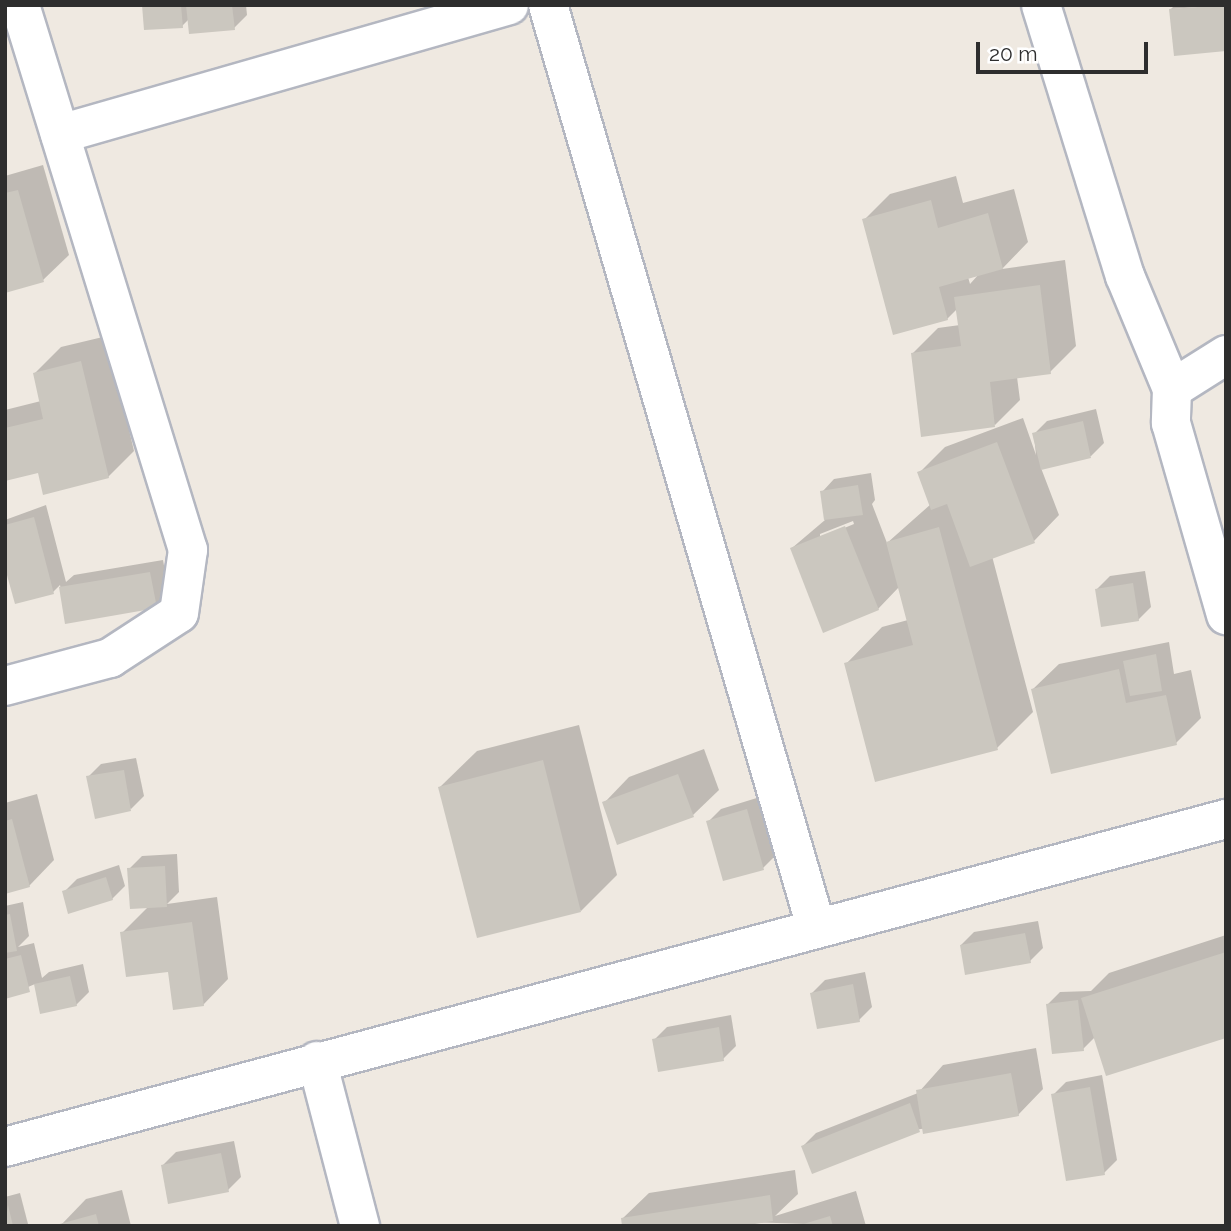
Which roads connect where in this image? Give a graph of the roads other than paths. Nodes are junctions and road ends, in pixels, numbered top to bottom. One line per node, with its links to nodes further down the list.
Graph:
1 (20, 5): 5 (street)
2 (509, 5): 5 (street)
3 (548, 5): 11 (street)
4 (1041, 5): 7 (street)
5 (60, 134): 9 (street)
6 (1226, 355): 7 (street)
7 (1172, 389): 8 (street)
8 (1226, 615)
9 (5, 686)
10 (1226, 818): 11 (street)
11 (816, 927): 12 (street)
12 (317, 1062): 13 (street); 14 (street)
13 (5, 1147)
14 (360, 1226)

